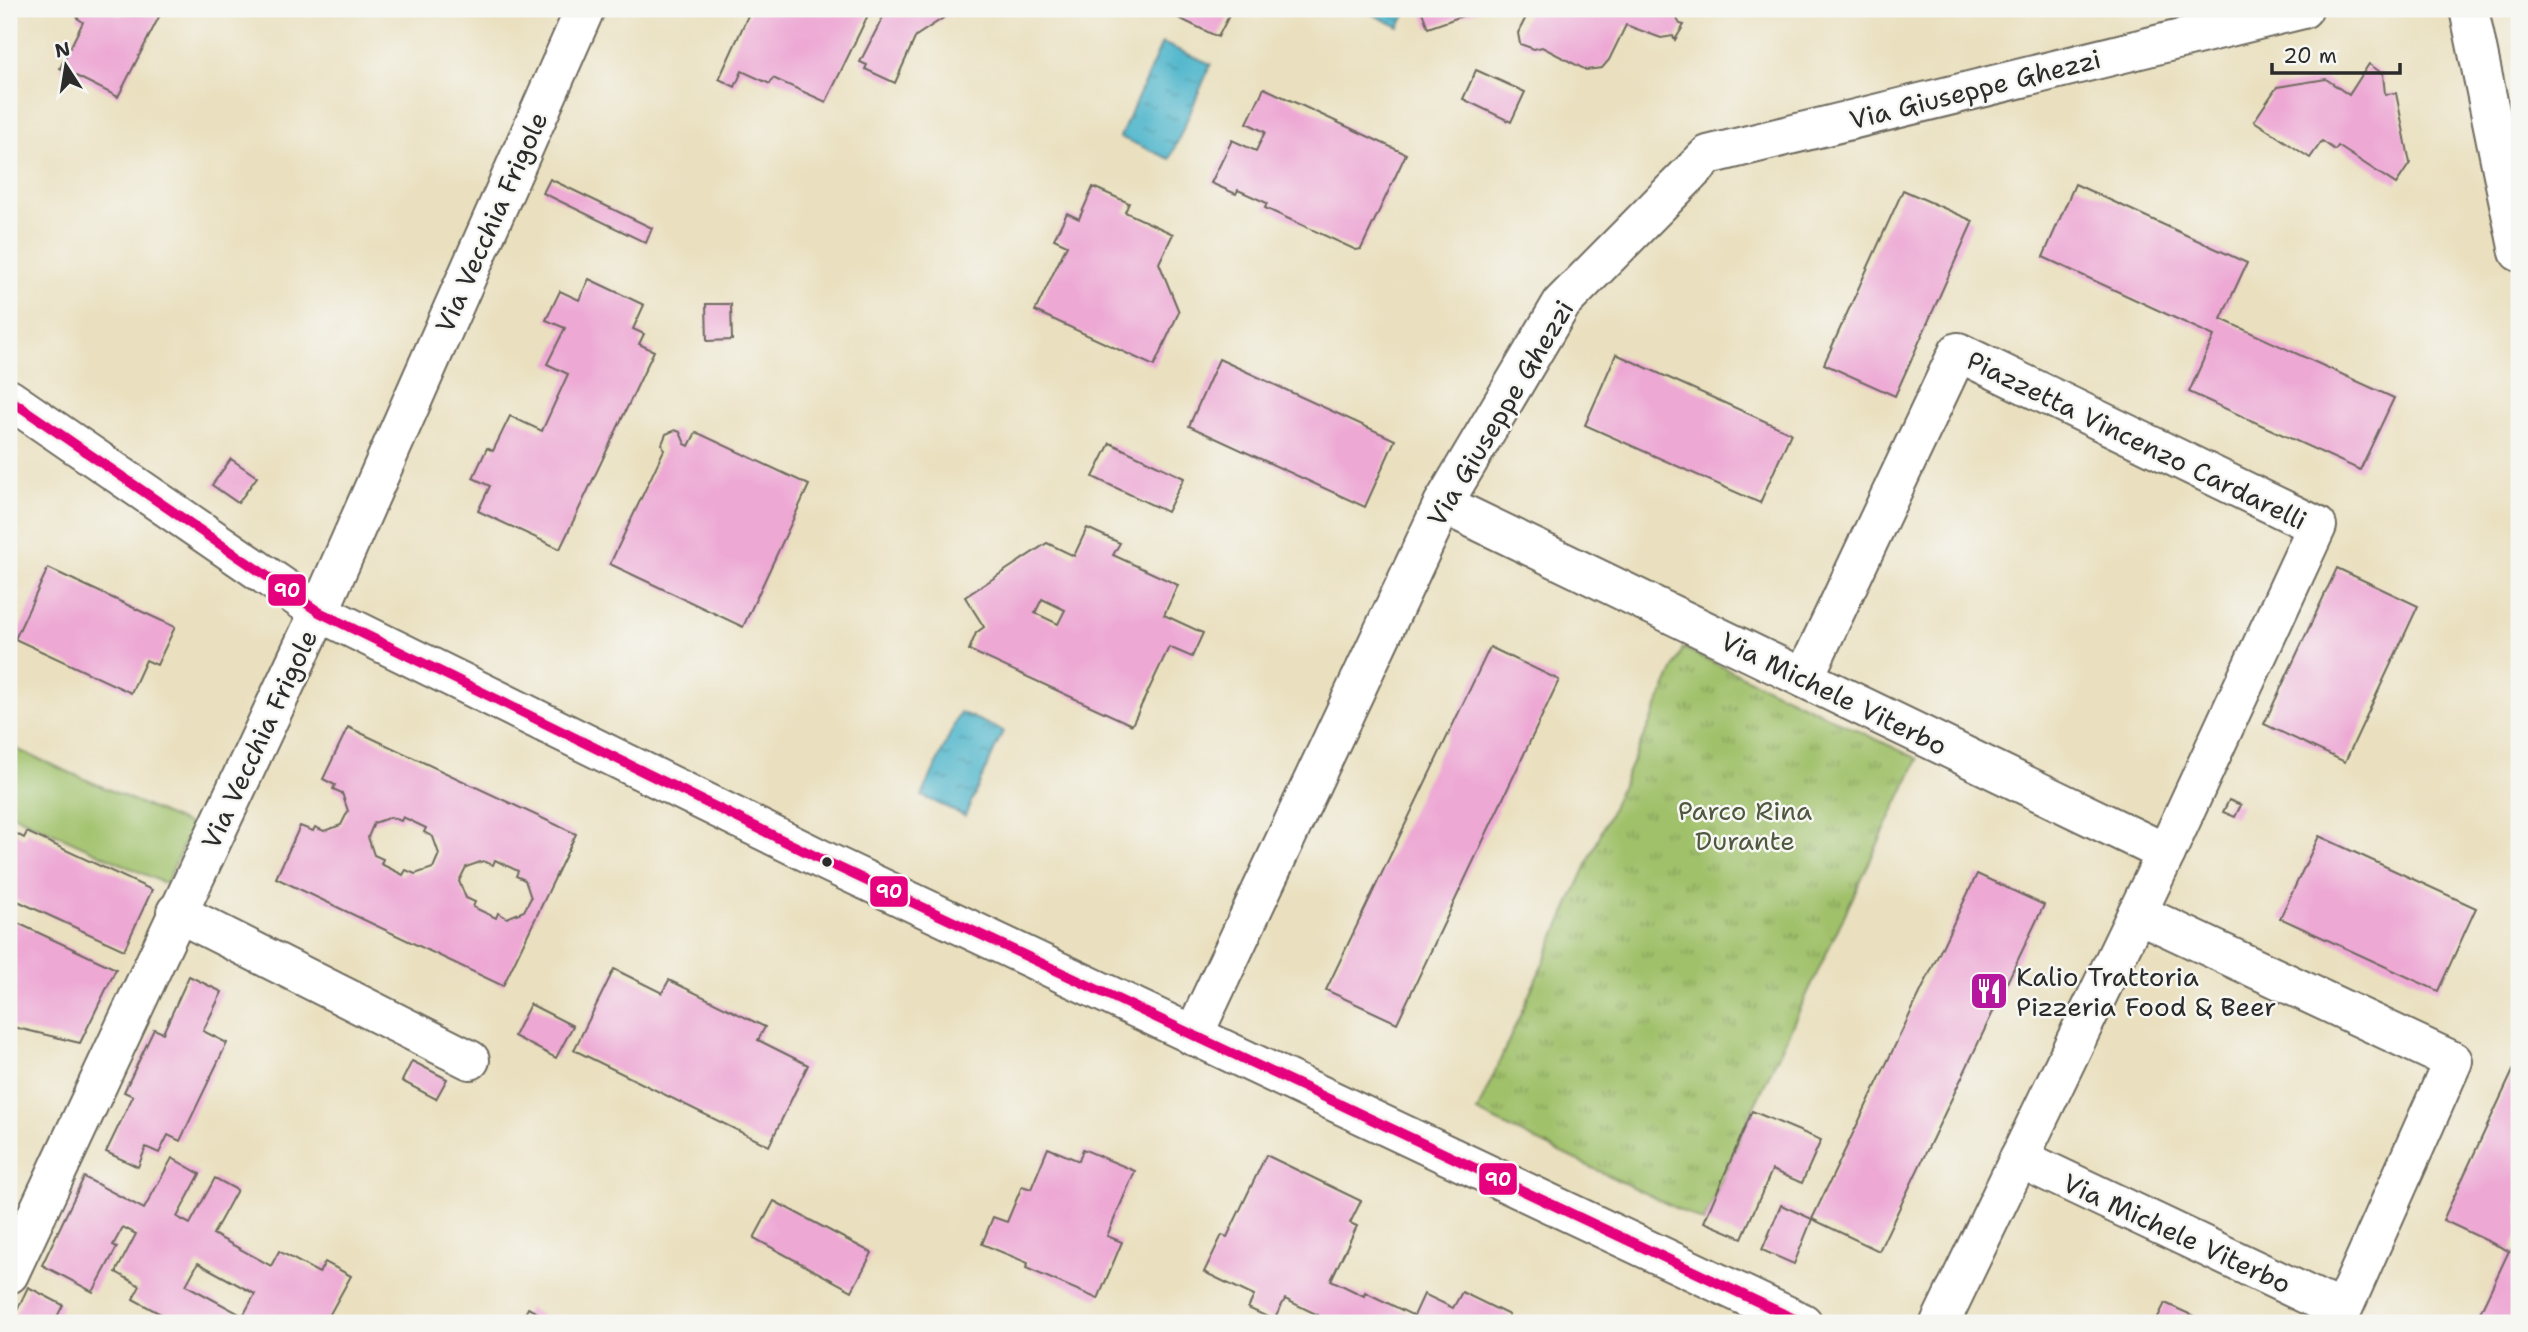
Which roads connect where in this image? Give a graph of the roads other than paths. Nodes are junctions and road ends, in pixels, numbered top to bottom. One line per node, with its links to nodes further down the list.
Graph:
1 (585, 9): 7 (street, Via Vecchia Frigole)
2 (2303, 9): 6 (street, Via Giuseppe Ghezzi)
3 (2469, 9): 4 (street)
4 (2519, 252)
5 (9, 399): 7 (street)
6 (1443, 504): 8 (street, Via Michele Viterbo); 12 (street, Via Giuseppe Ghezzi)
7 (319, 612): 10 (street, Via Vecchia Frigole); 12 (street)
8 (1804, 678): 9 (street, Via Michele Viterbo); 9 (street, Piazzetta Vincenzo Cardarelli)
9 (2166, 853): 11 (street)
10 (176, 912): 13 (street); 15 (street, Via Vecchia Frigole)
11 (2137, 913): 14 (street); 14 (street, Via Michele Viterbo)
12 (1193, 1036): 16 (street)
13 (470, 1060)
14 (2020, 1158): 17 (street)
15 (9, 1274)
16 (1803, 1323)
17 (1940, 1323)

